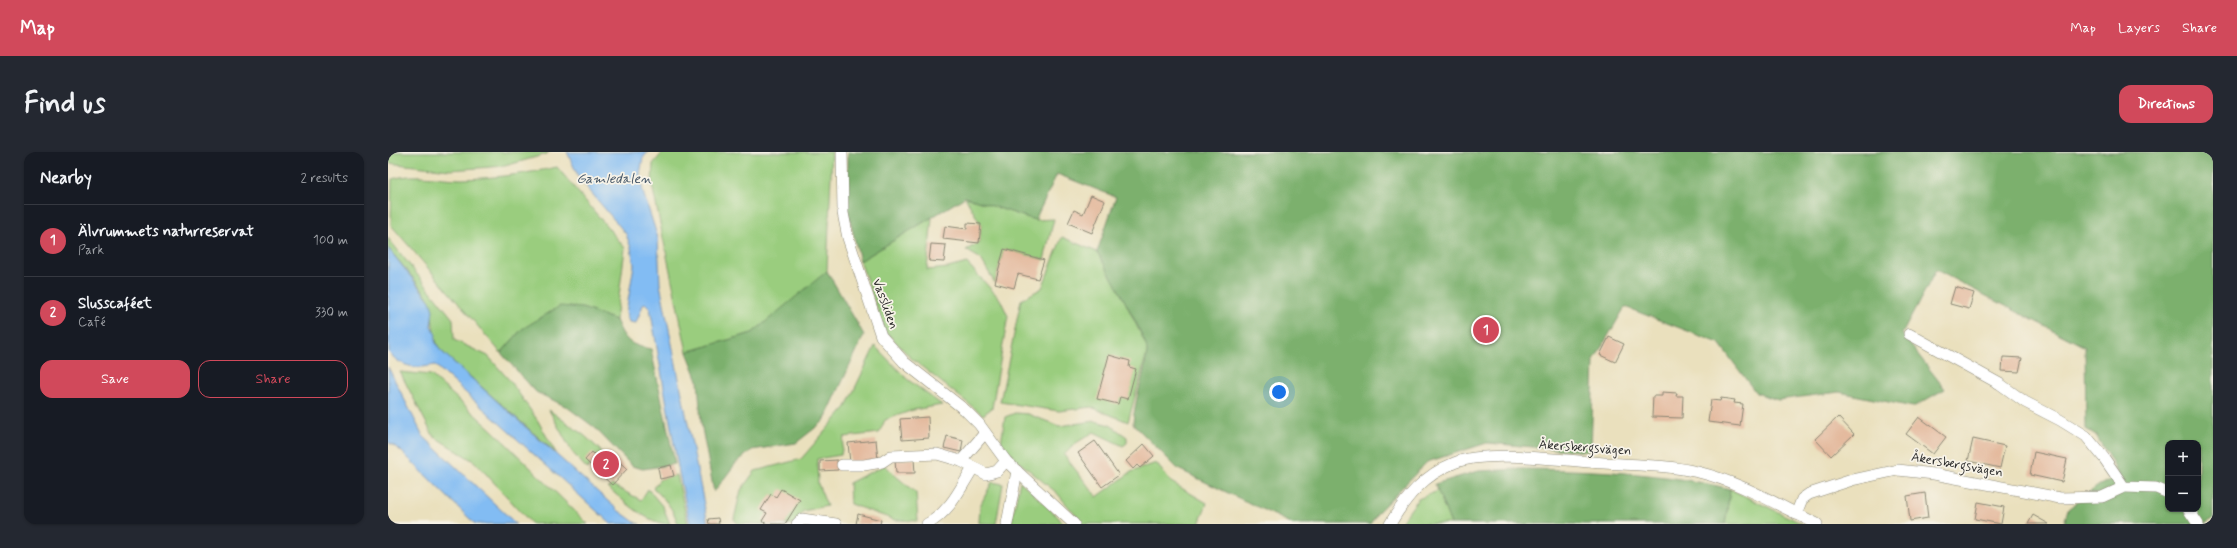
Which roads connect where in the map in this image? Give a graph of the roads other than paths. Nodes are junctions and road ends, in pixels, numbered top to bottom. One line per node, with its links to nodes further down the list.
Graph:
1 (842, 152): 3 (street, Vassliden)
2 (1909, 334): 9 (street)
3 (982, 428): 4 (street); 5 (street)
4 (961, 461): 6 (street); 7 (street)
5 (1006, 461): 7 (street); 8 (street)
6 (842, 465)
7 (973, 468): 15 (street)
8 (1017, 471): 16 (street); 17 (street)
9 (2124, 487): 10 (street, Åkersbergsvägen); 12 (street, Åkersbergsvägen)
10 (2165, 492)
11 (2190, 512): 20 (street)
12 (1796, 514): 18 (street, Åkersbergsvägen); 19 (street, Åkersbergsvägen)
13 (797, 524): 14 (street)
14 (836, 524)
15 (927, 524)
16 (1007, 524)
17 (1074, 524)
18 (1390, 524)
19 (1817, 524)
20 (2198, 524)

